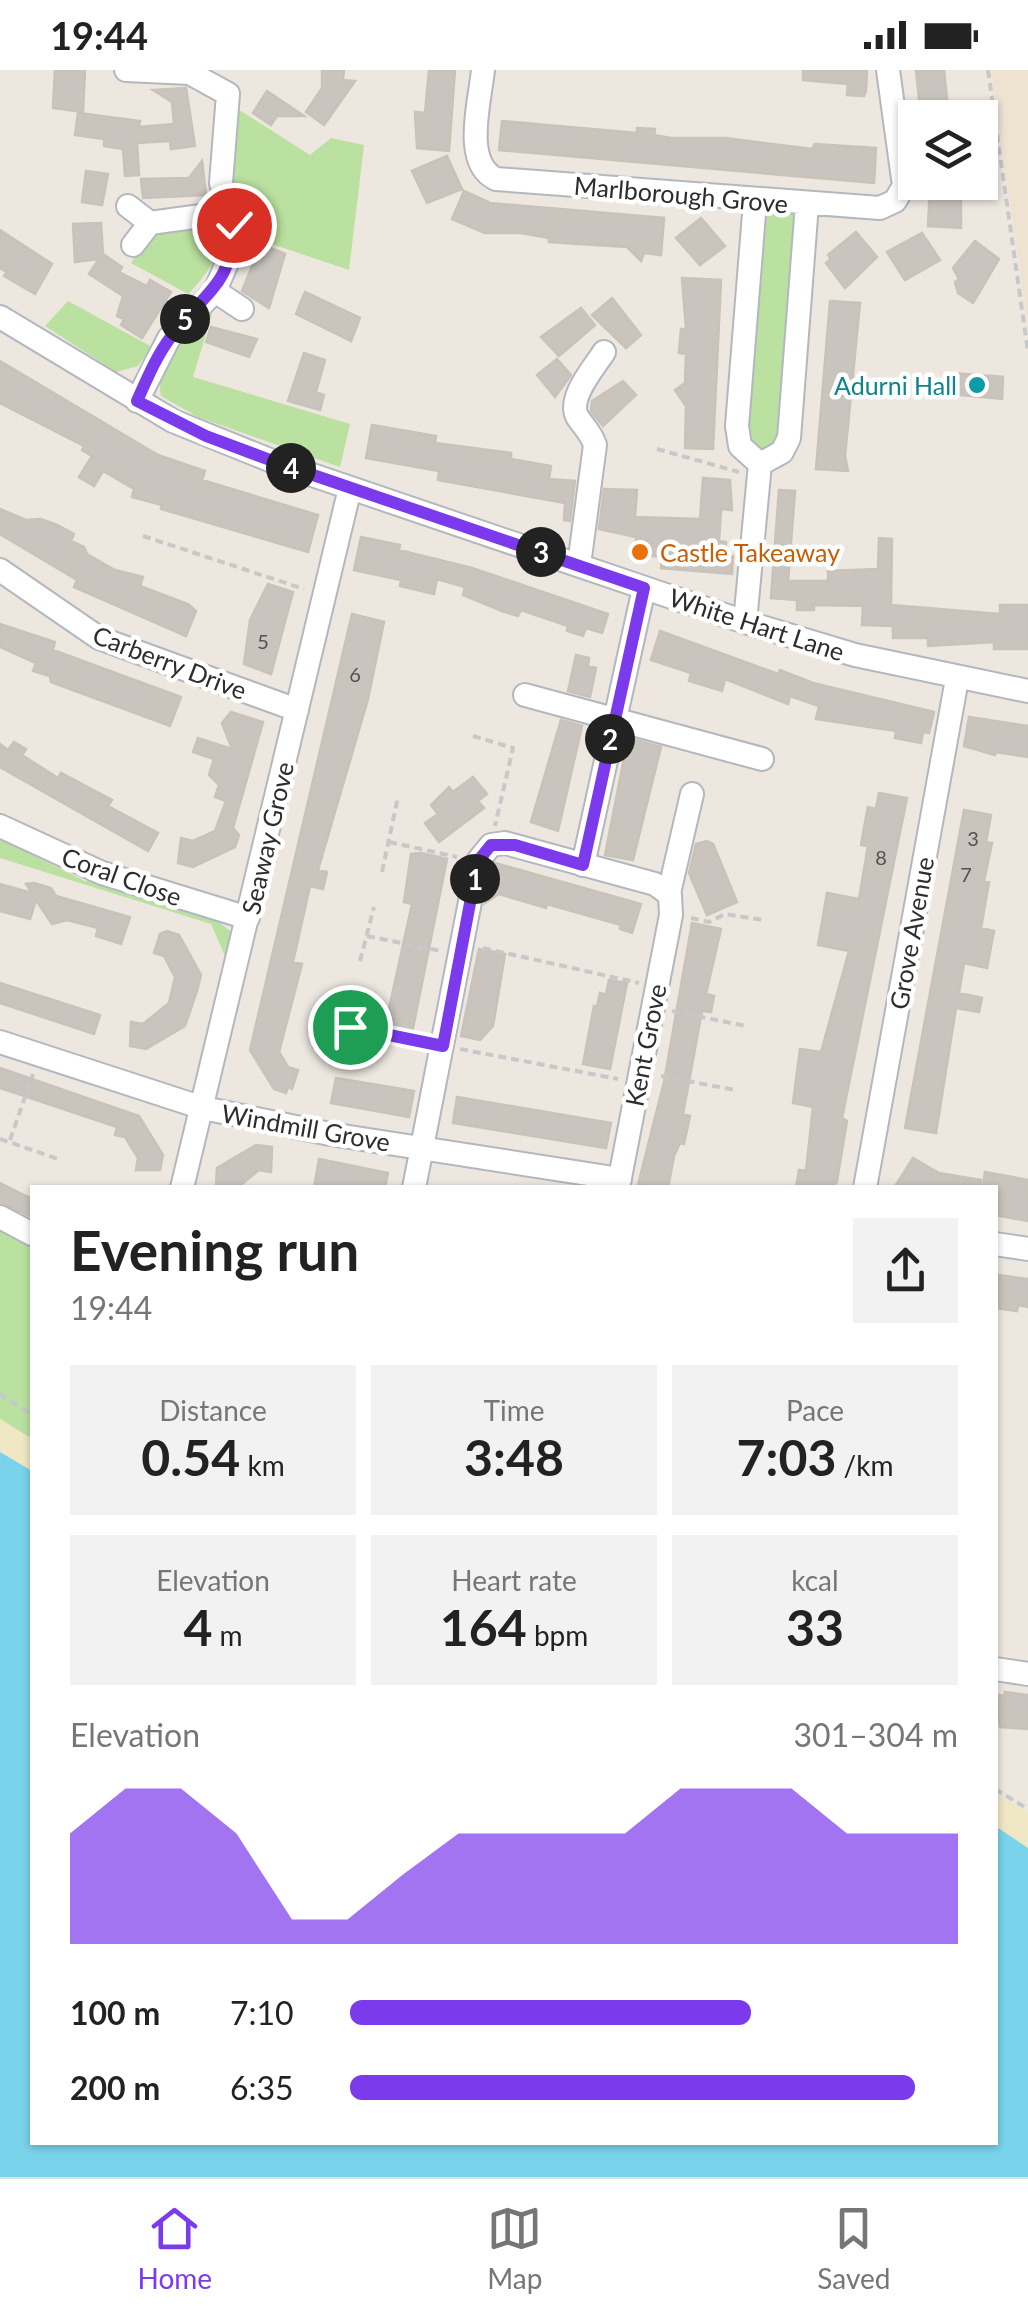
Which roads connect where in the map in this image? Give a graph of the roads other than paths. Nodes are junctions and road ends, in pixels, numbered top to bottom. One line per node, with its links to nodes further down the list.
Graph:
1 (126, 70): 7 (street)
2 (483, 70): 4 (street, Marlborough Grove)
3 (888, 70): 5 (street, Marlborough Grove)
4 (755, 200): 5 (street, Marlborough Grove); 15 (street)
5 (807, 204): 15 (street)
6 (128, 206): 8 (street)
7 (230, 212): 8 (street); 10 (street)
8 (150, 224): 9 (street)
9 (133, 244)
10 (216, 291): 11 (street); 14 (street)
11 (242, 308)
12 (0, 317): 14 (street, White Hart Lane)
13 (604, 352): 17 (street)
14 (137, 401): 16 (street, White Hart Lane)
15 (759, 471): 20 (street)
16 (350, 488): 17 (street, White Hart Lane); 24 (street, Seaway Grove)
17 (579, 565): 19 (street, White Hart Lane)
18 (0, 570): 24 (street, Carberry Drive)
19 (644, 588): 20 (street, White Hart Lane); 25 (street)
20 (745, 622): 21 (street, White Hart Lane)
21 (956, 679): 22 (street, White Hart Lane); 38 (street, Grove Avenue)
22 (1028, 691)
23 (525, 695): 25 (street)
24 (296, 710): 31 (street, Seaway Grove)
25 (614, 718): 26 (street); 29 (street)
26 (762, 759)
27 (692, 794): 30 (street, Kent Grove)
28 (0, 826): 31 (street, Coral Close)
29 (583, 865): 30 (street); 34 (street)
30 (670, 903): 35 (street, Kent Grove)
31 (248, 918): 33 (street, Seaway Grove)
32 (0, 1042): 33 (street, Windmill Grove)
33 (202, 1108): 34 (street, Windmill Grove); 36 (street, Seaway Grove)
34 (422, 1148): 35 (street, Windmill Grove); 37 (street)
35 (619, 1183)
36 (183, 1185)
37 (415, 1185)
38 (866, 1185)
39 (0, 1218): 40 (street)
40 (30, 1233)
41 (998, 1244): 42 (street)
42 (1028, 1249)
43 (998, 1669): 44 (street)
44 (1028, 1674)

